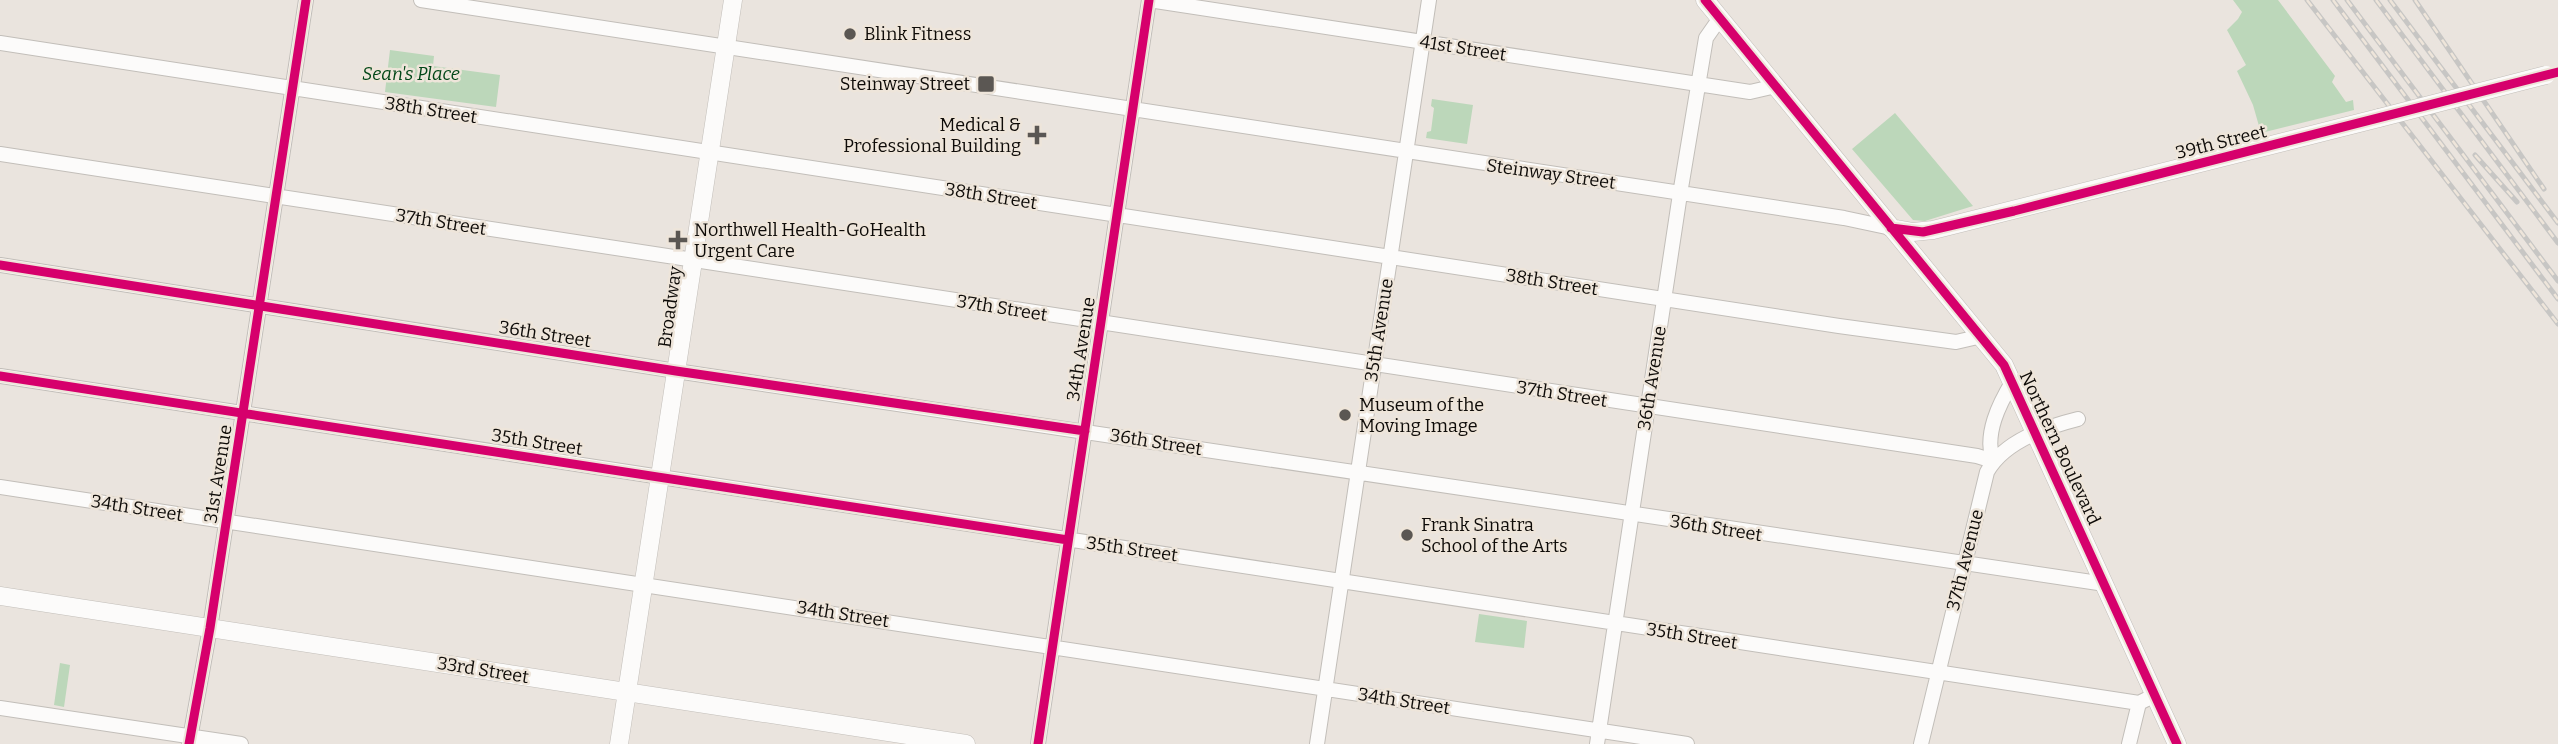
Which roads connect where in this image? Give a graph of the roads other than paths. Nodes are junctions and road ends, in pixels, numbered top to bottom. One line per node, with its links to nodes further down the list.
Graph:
1 (306, 0): 14 (street, 31st Avenue)
2 (421, 0): 10 (street, Steinway Street)
3 (733, 0): 10 (main road, Broadway)
4 (1149, 0): 8 (street, 41st Street); 15 (street, 34th Avenue)
5 (1429, 0): 8 (street, 35th Avenue)
6 (1705, 0): 7 (main road, Northern Boulevard)
7 (1720, 18): 12 (street, 36th Avenue); 13 (main road, Northern Boulevard)
8 (1423, 42): 12 (street, 41st Street); 17 (street, 35th Avenue)
9 (0, 43): 14 (street, 38th Street)
10 (726, 47): 15 (street, Steinway Street); 16 (main road, Broadway)
11 (2558, 72): 22 (main road, 39th Street, bridge)
12 (1699, 84): 13 (street, 41st Street); 19 (street, 36th Avenue)
13 (1776, 86): 22 (main road, Northern Boulevard)
14 (292, 89): 16 (street, 38th Street); 20 (street, 31st Avenue)
15 (1133, 110): 17 (street, Steinway Street); 21 (street, 34th Avenue)
16 (710, 152): 21 (street, 38th Street); 24 (main road, Broadway)
17 (1406, 152): 19 (street, Steinway Street); 23 (street, 35th Avenue)
18 (0, 154): 20 (street, 37th Street)
19 (1680, 194): 22 (street, Steinway Street); 26 (street, 36th Avenue)
20 (276, 197): 24 (street, 37th Street); 27 (street, 31st Avenue)
21 (1117, 215): 23 (street, 38th Street); 28 (street, 34th Avenue)
22 (1892, 228): 29 (main road, Northern Boulevard)
23 (1390, 257): 26 (street, 38th Street); 30 (street, 35th Avenue)
24 (692, 261): 28 (street, 37th Street); 31 (main road, Broadway)
25 (0, 265): 27 (street, 36th Street)
26 (1664, 299): 29 (street, 38th Street); 34 (street, 36th Avenue)
27 (260, 305): 31 (street, 36th Street); 35 (street, 31st Avenue)
28 (1101, 323): 30 (street, 37th Street); 37 (street, 34th Avenue)
29 (1982, 336): 33 (main road, Northern Boulevard)
30 (1374, 365): 34 (street, 37th Street); 40 (street, 35th Avenue)
31 (676, 371): 37 (street, 36th Street); 41 (main road, Broadway)
32 (0, 376): 35 (street, 35th Street)
33 (2013, 381): 38 (main road, Northern Boulevard); 39 (street, 37th Avenue)
34 (1648, 407): 39 (street, 37th Street); 43 (street, 36th Avenue)
35 (243, 413): 41 (street, 35th Street); 44 (street, 31st Avenue)
36 (2078, 418): 38 (street)
37 (1085, 431): 40 (street, 36th Street); 45 (street, 34th Avenue)
38 (2037, 433): 39 (street); 49 (main road, Northern Boulevard)
39 (1993, 461): 46 (street, 37th Avenue)
40 (1358, 473): 43 (street, 36th Street); 47 (street, 35th Avenue)
41 (660, 477): 45 (street, 35th Street); 48 (main road, Broadway)
42 (0, 487): 44 (street, 34th Street)
43 (1632, 515): 46 (street, 36th Street); 51 (street, 36th Avenue)
44 (226, 522): 48 (street, 34th Street); 52 (street, 31st Avenue)
45 (1068, 540): 47 (street, 35th Street); 53 (street, 34th Avenue)
46 (1964, 565): 49 (street, 36th Street); 54 (street, 37th Avenue)
47 (1342, 582): 51 (street, 35th Street); 55 (street, 35th Avenue)
48 (644, 584): 53 (street, 34th Street); 56 (main road, Broadway)
49 (2105, 584): 57 (main road, Northern Boulevard)
50 (0, 596): 52 (main road, 33rd Street)
51 (1615, 624): 54 (street, 35th Street); 59 (street, 36th Avenue)
52 (210, 628): 56 (main road, 33rd Street); 60 (street, 31st Avenue)
53 (1052, 646): 55 (street, 34th Street); 64 (street, 34th Avenue)
54 (1938, 671): 57 (street, 35th Street); 67 (street, 37th Avenue)
55 (1326, 689): 59 (street, 34th Street); 65 (street, 35th Avenue)
56 (627, 692): 62 (main road, Broadway); 63 (main road, 33rd Street)
57 (2147, 699): 68 (street); 69 (main road, Northern Boulevard)
58 (0, 708): 60 (street)
59 (1598, 737): 66 (street, 34th Street)
60 (190, 740): 61 (street)
61 (241, 744)
62 (619, 744)
63 (966, 744)
64 (1038, 744)
65 (1317, 744)
66 (1687, 744)
67 (1921, 744)
68 (2129, 744)
69 (2177, 744)

